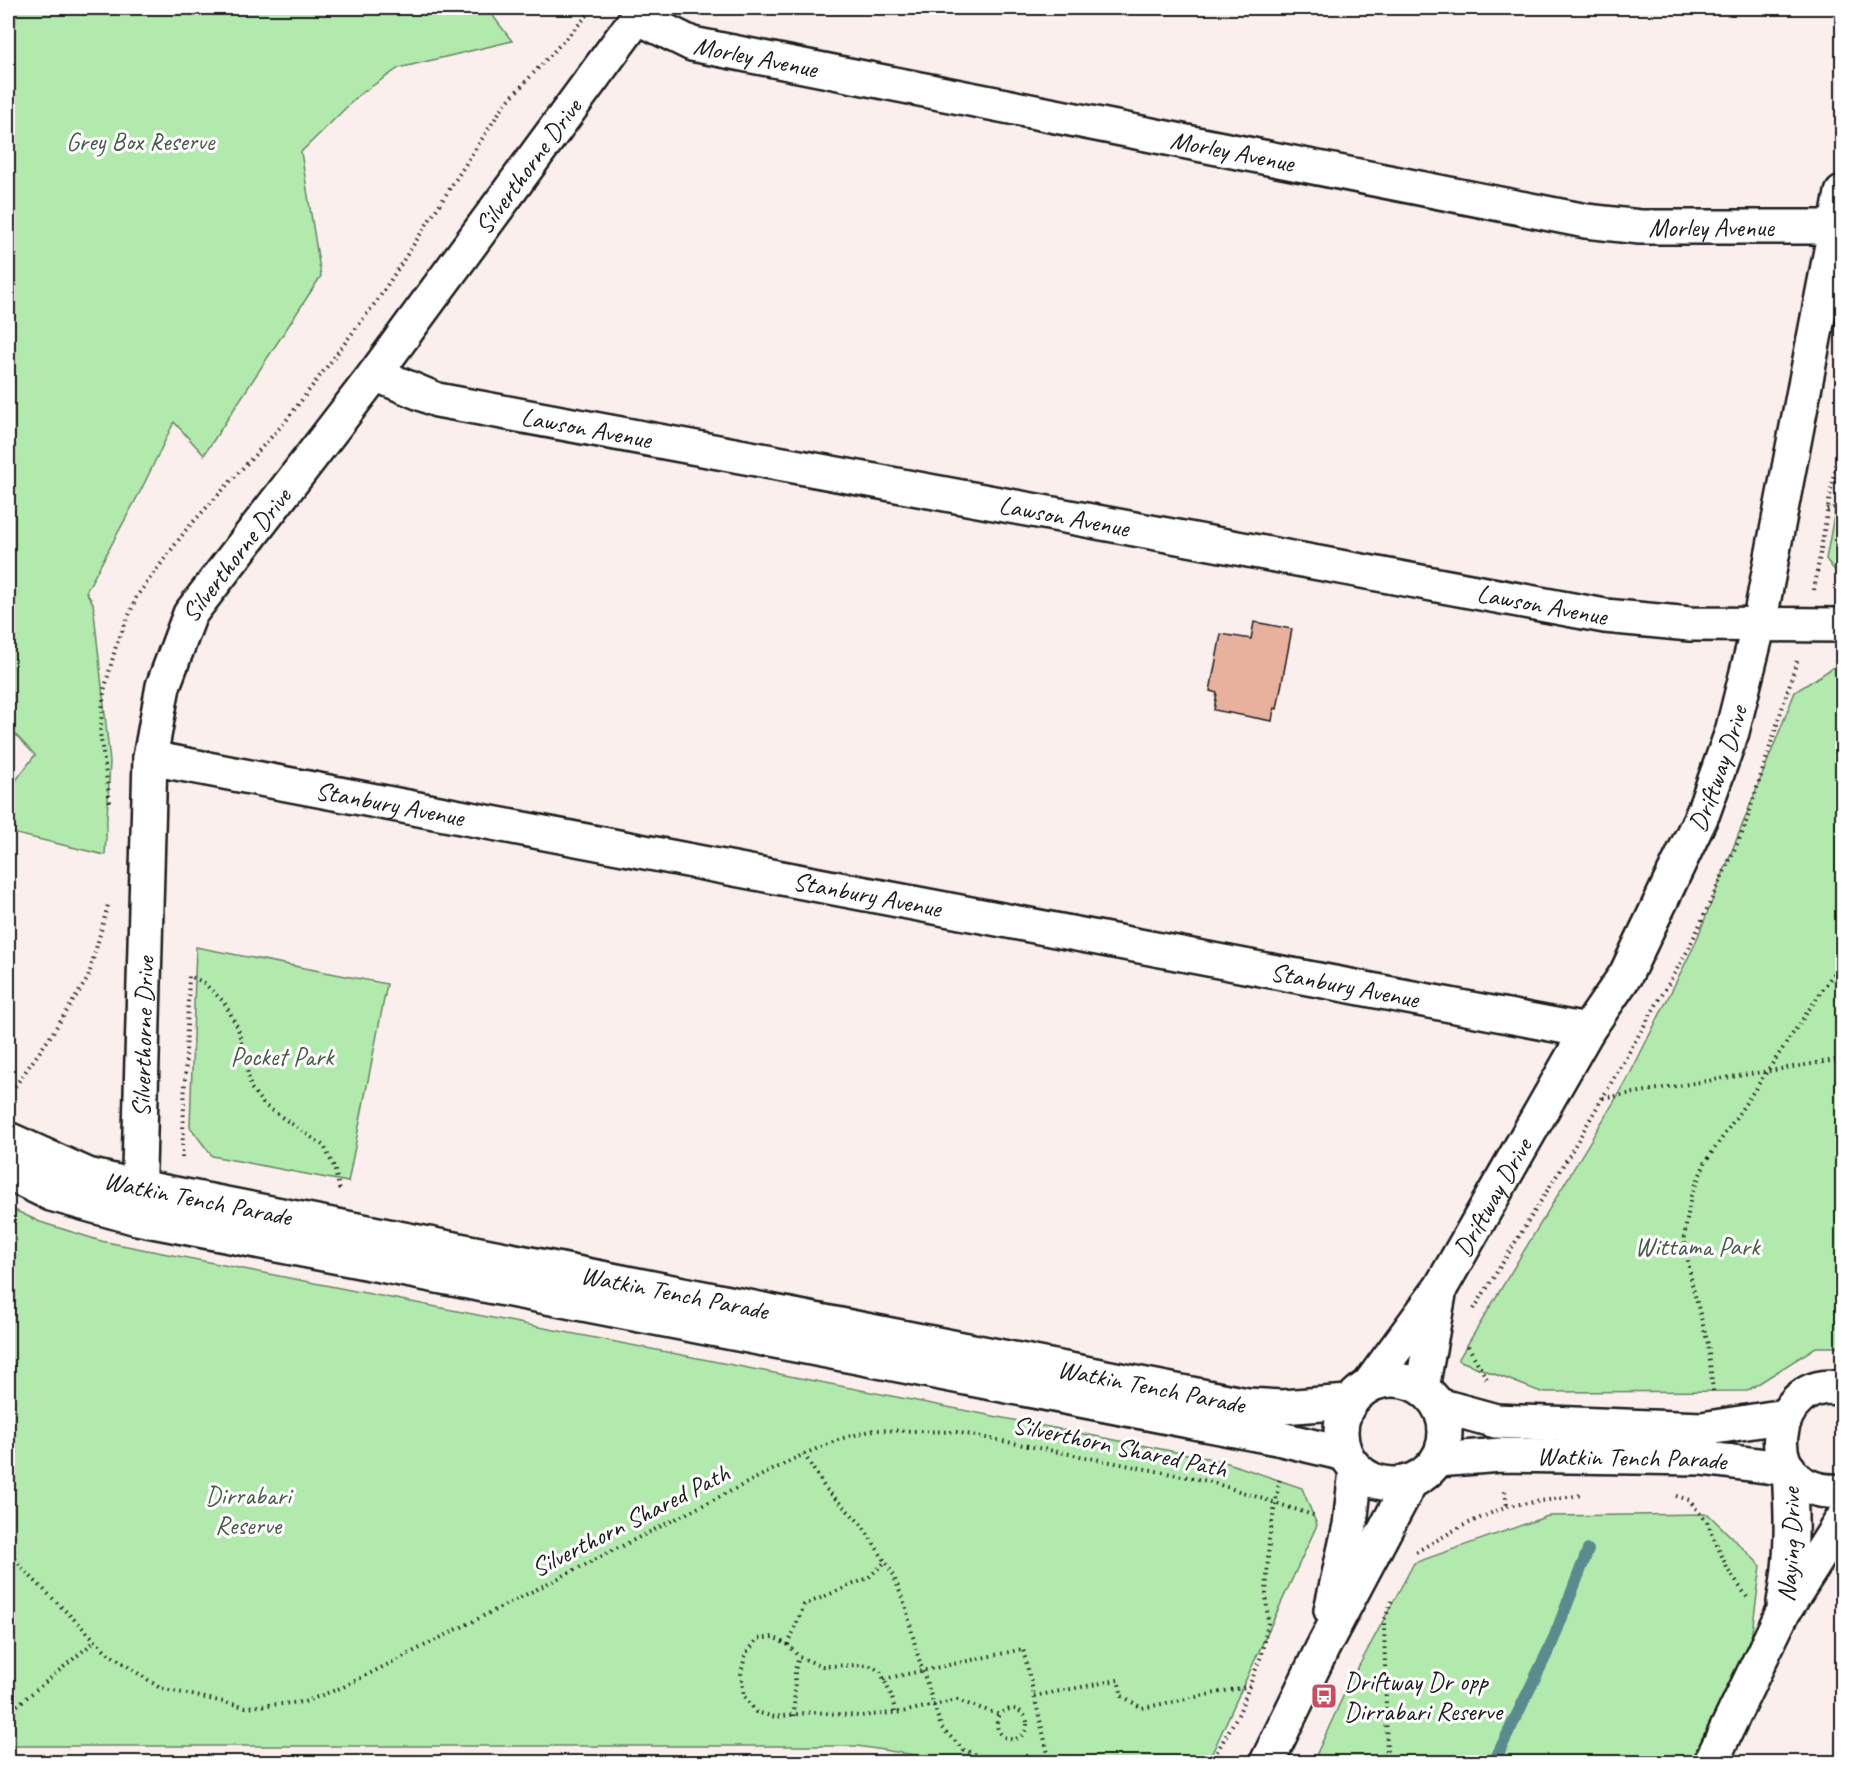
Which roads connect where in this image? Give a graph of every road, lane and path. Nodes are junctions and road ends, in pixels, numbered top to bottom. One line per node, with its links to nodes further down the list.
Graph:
1 (641, 12): 3 (street, Morley Avenue); 4 (street, Silverthorne Drive)
2 (1842, 193): 3 (street, Driftway Drive)
3 (1839, 226): 8 (street, Driftway Drive)
4 (375, 375): 8 (street, Lawson Avenue); 12 (street, Silverthorne Drive)
5 (1842, 425): 7 (path)
6 (1842, 505): 7 (path)
7 (1827, 510): 9 (path)
8 (1759, 624): 9 (street, Lawson Avenue); 14 (street, Driftway Drive)
9 (1809, 625): 10 (street, Lawson Avenue); 11 (path)
10 (1842, 625)
11 (1796, 666)
12 (150, 758): 14 (street, Stanbury Avenue); 22 (street, Silverthorne Drive)
13 (1842, 961): 16 (path)
14 (1587, 1031): 23 (street, Driftway Drive)
15 (1842, 1059): 16 (path)
16 (1766, 1071): 17 (path); 26 (path)
17 (1603, 1098)
18 (8, 1138): 22 (street, Watkin Tench Parade)
19 (182, 1160): 21 (path)
20 (8, 1173): 22 (street, Watkin Tench Parade)
21 (340, 1192)
22 (138, 1202): 25 (street, Watkin Tench Parade); 31 (street, Watkin Tench Parade)
23 (1440, 1287): 25 (street, Driftway Drive); 27 (street, Driftway Drive)
24 (1842, 1389): 28 (street)
25 (1359, 1393): 27 (street); 31 (street)
26 (1713, 1395)
27 (1430, 1397): 28 (street, Watkin Tench Parade); 30 (street)
28 (1785, 1416): 32 (street, Naying Drive)
29 (804, 1454): 38 (path, Silverthorn Shared Path); 43 (path); 47 (path, Silverthorn Shared Path)
30 (1437, 1460): 32 (street, Watkin Tench Parade); 34 (street)
31 (1350, 1462): 34 (street); 49 (street)
32 (1789, 1470): 35 (street); 46 (street, Naying Drive)
33 (1280, 1476): 38 (path)
34 (1411, 1482): 49 (street)
35 (1842, 1491)
36 (1590, 1494): 42 (path)
37 (1672, 1495): 45 (path)
38 (1276, 1504): 39 (path, Silverthorn Shared Path); 53 (path)
39 (1321, 1517)
40 (1842, 1520): 46 (street, Naying Drive)
41 (8, 1549): 47 (path, Silverthorn Shared Path)
42 (1409, 1556)
43 (885, 1562): 48 (path); 51 (path)
44 (1397, 1588): 64 (path)
45 (1751, 1603)
46 (1781, 1616): 65 (street, Naying Drive)
47 (95, 1641): 57 (path)
48 (788, 1645): 50 (path); 59 (path)
49 (1323, 1647): 63 (street)
50 (799, 1657): 52 (path); 59 (path)
51 (922, 1671): 52 (path); 54 (path); 55 (path)
52 (884, 1679): 56 (path)
53 (1251, 1685): 54 (path); 62 (path)
54 (1034, 1696): 61 (path)
55 (934, 1705): 56 (path); 58 (path); 60 (path)
56 (895, 1712): 59 (path)
57 (8, 1713)
58 (1000, 1714): 58 (path)
59 (794, 1716)
60 (994, 1762)
61 (1050, 1762)
62 (1211, 1762)
63 (1267, 1762)
64 (1383, 1762)
65 (1711, 1762)

